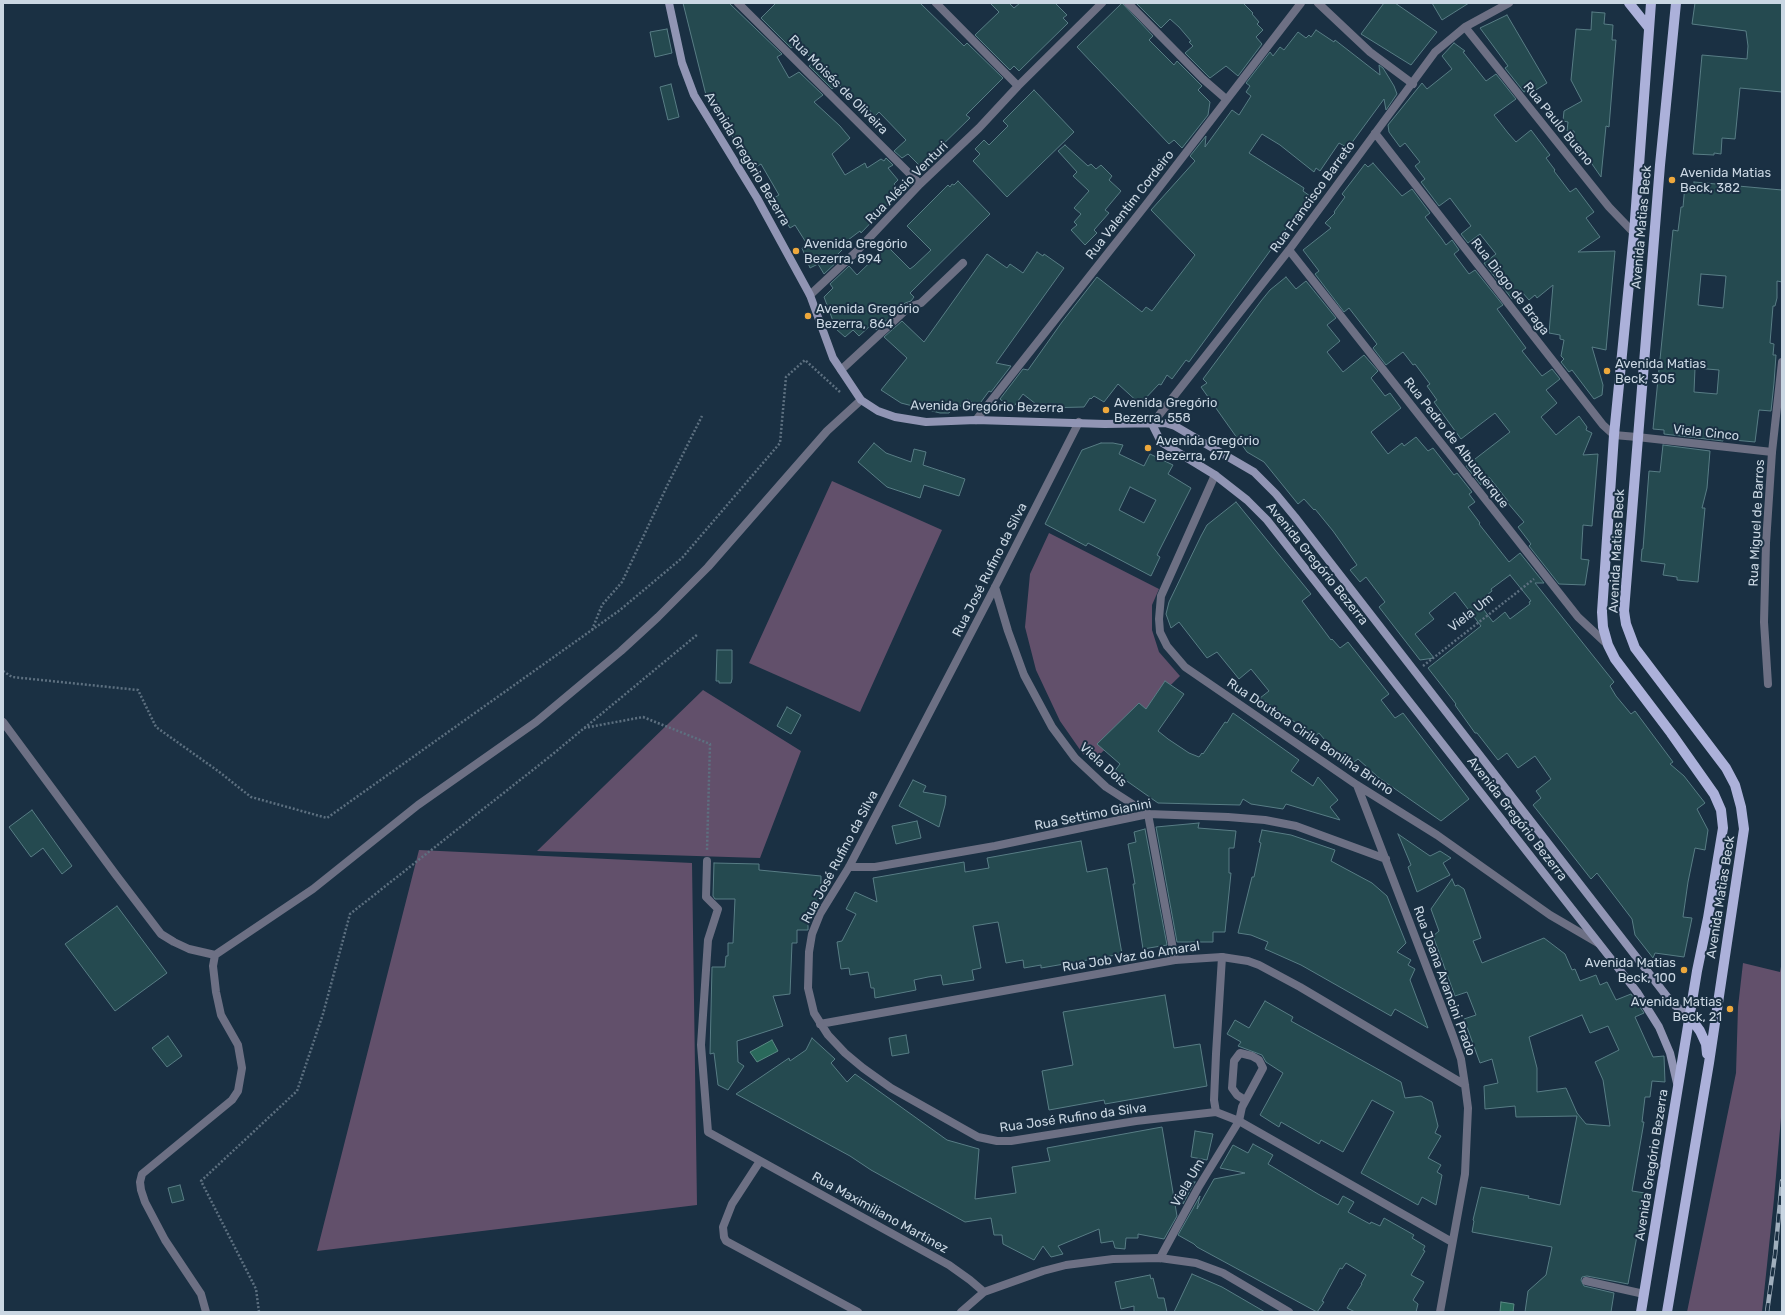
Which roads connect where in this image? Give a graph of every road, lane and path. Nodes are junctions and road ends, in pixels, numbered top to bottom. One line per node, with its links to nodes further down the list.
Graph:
1 (669, 3): 22 (street, Avenida Gregório Bezerra)
2 (738, 3): 18 (street, Rua Moisés de Oliveira)
3 (936, 3): 15 (street)
4 (1102, 3): 15 (street, Rua Alésio Venturi)
5 (1128, 3): 16 (street)
6 (1301, 3): 16 (street, Rua Valentim Cordeiro)
7 (1318, 3): 14 (street)
8 (1509, 3): 12 (street, Rua Francisco Barreto)
9 (1629, 3): 13 (main road)
10 (1651, 3): 13 (main road, Avenida Matias Beck)
11 (1676, 3): 32 (main road, Avenida Matias Beck)
12 (1465, 27): 14 (street, Rua Francisco Barreto); 19 (street, Rua Paulo Bueno)
13 (1649, 28): 19 (main road, Avenida Matias Beck)
14 (1413, 84): 17 (street, Rua Francisco Barreto)
15 (1018, 86): 18 (street, Rua Alésio Venturi)
16 (1226, 99): 28 (street, Rua Valentim Cordeiro)
17 (1375, 133): 20 (street, Rua Francisco Barreto); 31 (street, Rua Diogo de Braga)
18 (920, 184): 22 (street, Rua Alésio Venturi)
19 (1634, 233): 31 (main road, Avenida Matias Beck)
20 (1290, 250): 30 (street, Rua Francisco Barreto); 35 (street, Rua Pedro de Albuquerque)
21 (963, 263): 24 (street)
22 (810, 295): 24 (street, Avenida Gregório Bezerra)
23 (1782, 362): 33 (street, Rua Miguel de Barros)
24 (840, 370): 25 (street, Avenida Gregório Bezerra)
25 (861, 400): 26 (street); 28 (street, Avenida Gregório Bezerra)
26 (855, 406): 37 (path); 51 (street)
27 (702, 416): 37 (path)
28 (976, 420): 29 (street, Avenida Gregório Bezerra)
29 (1079, 422): 30 (street, Avenida Gregório Bezerra); 36 (street, Rua José Rufino da Silva)
30 (1152, 424): 34 (street, Avenida Gregório Bezerra); 41 (street, Avenida Gregório Bezerra)
31 (1614, 435): 32 (street); 39 (main road, Avenida Matias Beck)
32 (1637, 437): 33 (street, Viela Cinco); 56 (main road, Avenida Matias Beck)
33 (1772, 452): 42 (street, Rua Miguel de Barros)
34 (1215, 476): 45 (street, Rua Doutora Cirila Bonilha Bruno); 50 (street, Avenida Gregório Bezerra)
35 (1542, 572): 39 (street, Rua Pedro de Albuquerque); 41 (path, Viela Um)
36 (995, 587): 46 (street, Viela Dois); 49 (street, Rua José Rufino da Silva)
37 (592, 630): 40 (path)
38 (698, 634): 44 (path)
39 (1608, 645): 54 (main road, Avenida Matias Beck)
40 (3, 671)
41 (1415, 672): 54 (street, Avenida Gregório Bezerra)
42 (1768, 684)
43 (3, 722): 51 (street)
44 (583, 728): 48 (path); 69 (path)
45 (1357, 785): 47 (street, Rua Joana Avancini Prado); 50 (street, Rua Doutora Cirila Bonilha Bruno)
46 (1148, 814): 47 (street, Rua Settimo Gianini); 49 (street, Rua Settimo Gianini); 53 (street)
47 (1386, 859): 57 (street, Rua Joana Avancini Prado)
48 (707, 861): 62 (street, Rua Maximiliano Martinez)
49 (849, 866): 55 (street, Rua José Rufino da Silva)
50 (1598, 942): 58 (street, Avenida Gregório Bezerra)
51 (215, 956): 68 (street)
52 (1222, 957): 53 (street, Rua Job Vaz do Amaral); 57 (street, Rua Job Vaz do Amaral); 60 (street)
53 (1175, 960): 55 (street, Rua Job Vaz do Amaral)
54 (1690, 1017): 56 (main road); 58 (main road, Avenida Matias Beck)
55 (820, 1024): 60 (street, Rua José Rufino da Silva)
56 (1709, 1063): 75 (main road)
57 (1465, 1085): 63 (street, Rua Joana Avancini Prado)
58 (1678, 1086): 67 (main road, Avenida Gregório Bezerra)
59 (1245, 1100): 59 (street, Viela Um); 61 (street, Viela Um)
60 (1216, 1112): 61 (street, Rua José Rufino da Silva)
61 (1239, 1121): 63 (street, Rua José Rufino da Silva); 64 (street, Viela Um)
62 (760, 1160): 66 (street, Rua Maximiliano Martinez); 70 (street)
63 (1452, 1242): 73 (street, Rua Joana Avancini Prado)
64 (1160, 1258): 66 (street); 72 (street)
65 (1586, 1281): 67 (street)
66 (984, 1292): 71 (street)
67 (1644, 1294): 74 (main road, Avenida Gregório Bezerra)
68 (206, 1312)
69 (259, 1312)
70 (858, 1312)
71 (961, 1312)
72 (1289, 1312)
73 (1440, 1312)
74 (1641, 1312)
75 (1667, 1312)

